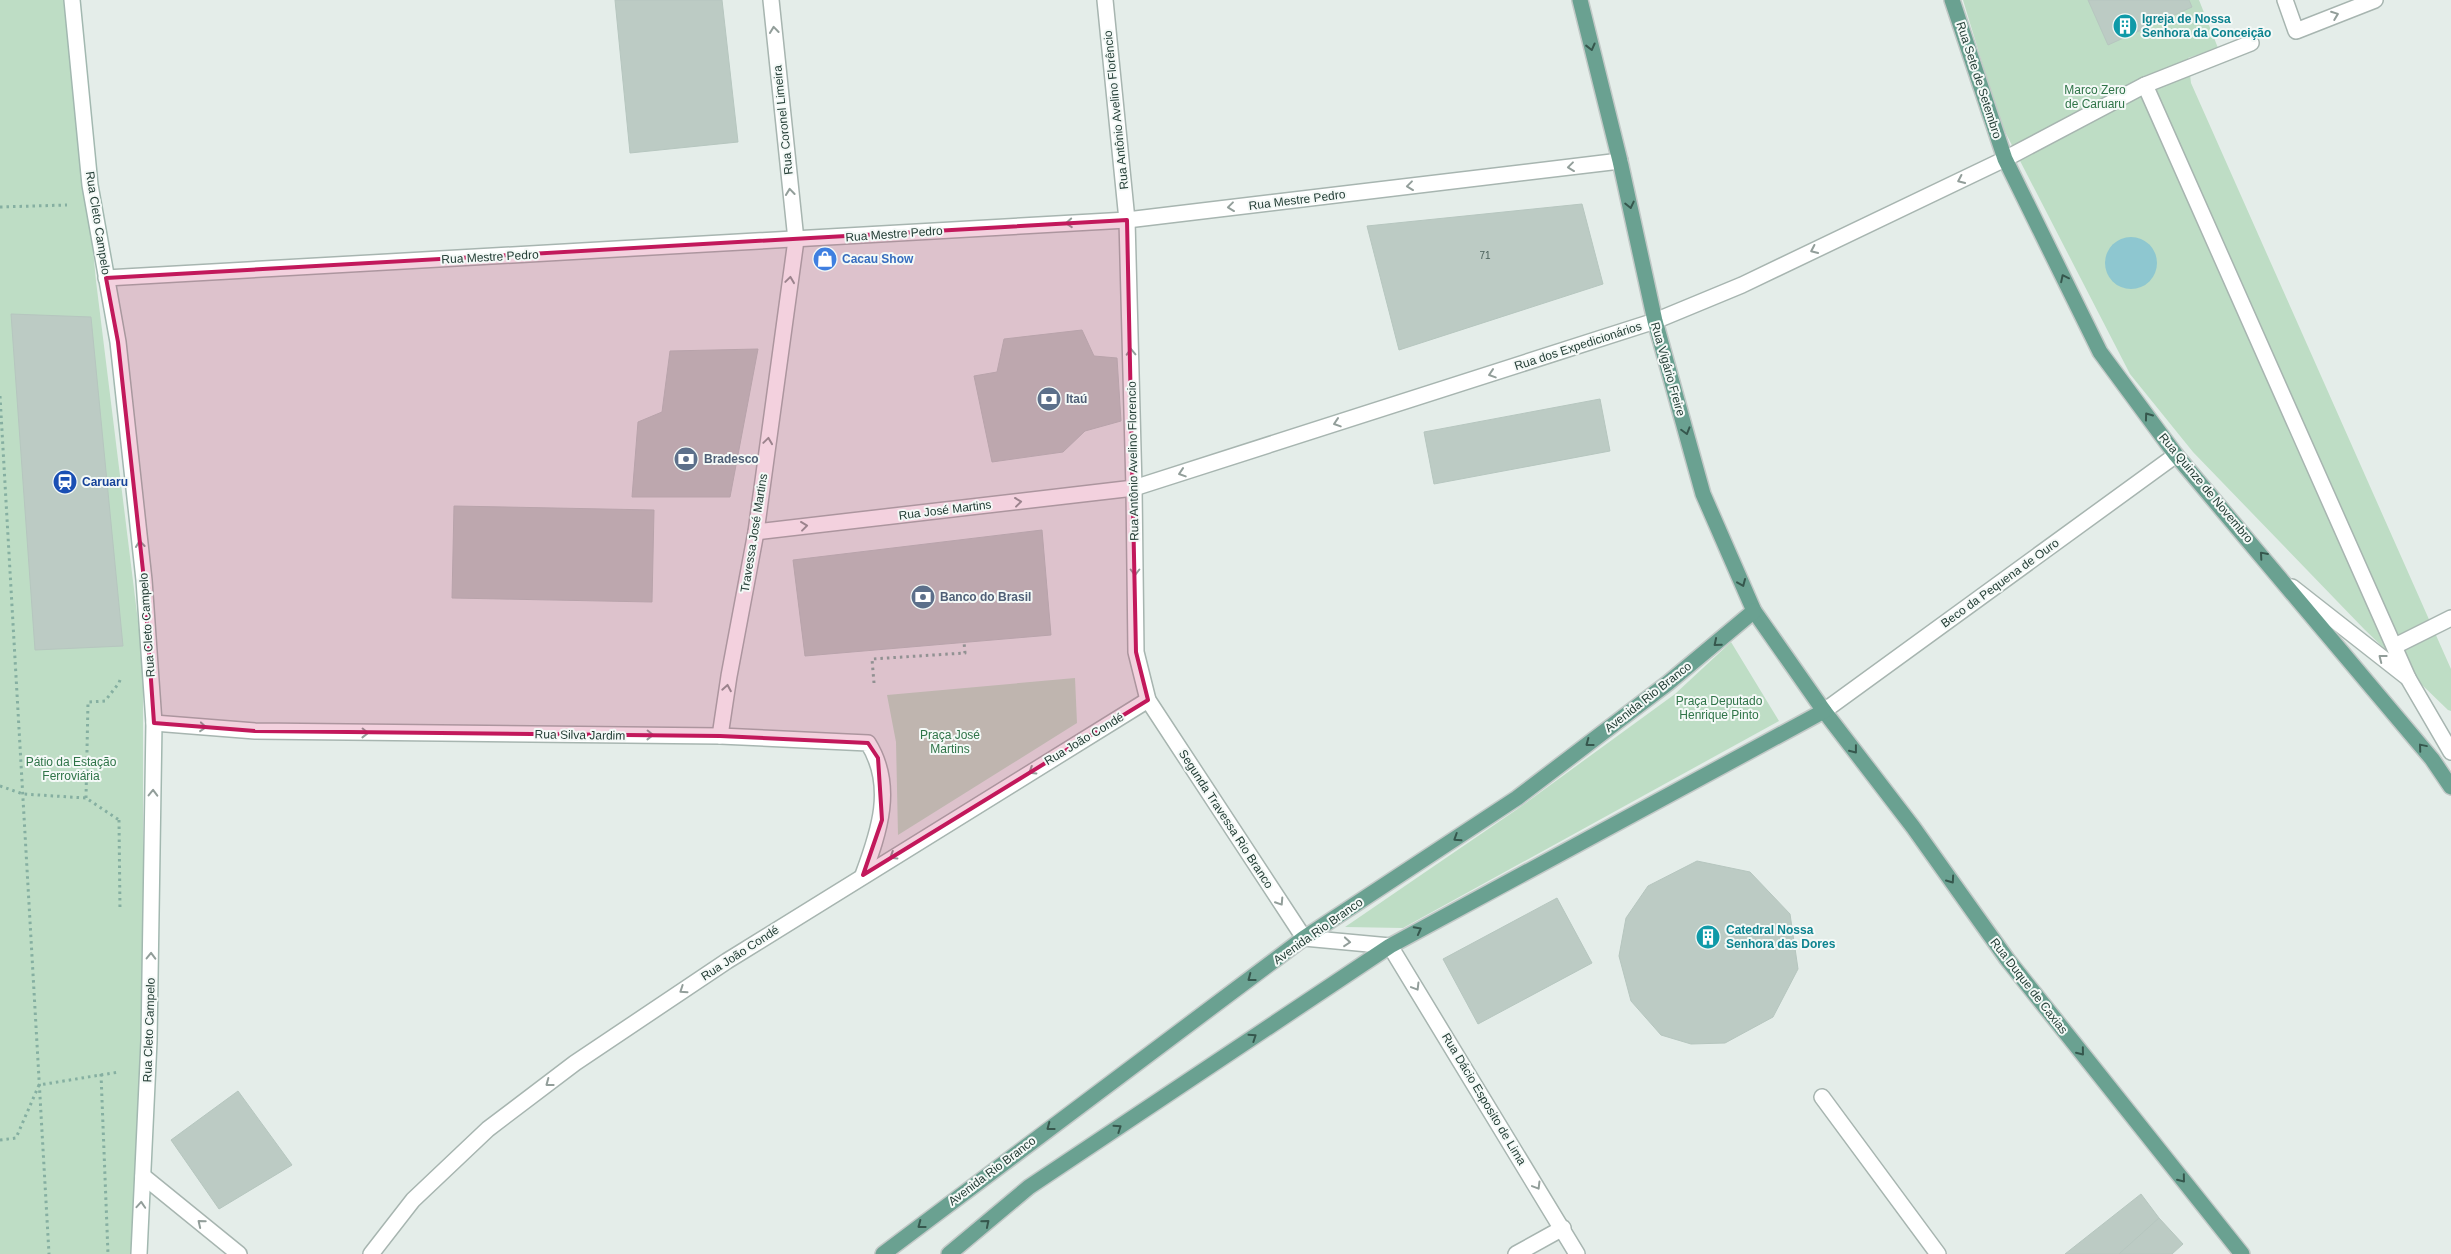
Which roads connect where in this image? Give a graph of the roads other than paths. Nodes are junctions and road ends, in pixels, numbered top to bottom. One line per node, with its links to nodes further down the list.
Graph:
1 (72, 0): 14 (street, Rua Cleto Campelo)
2 (772, 0): 13 (street, Rua Coronel Limeira, one-way to 2)
3 (1105, 0): 12 (street, Rua Antônio Avelino Florêncio)
4 (1580, 0): 11 (main road, Rua Vigário Freire, one-way to 11)
5 (1952, 0): 10 (main road, Rua Sete de Setembro)
6 (2285, 0): 7 (street, one-way to 7)
7 (2375, 0)
8 (2251, 44): 9 (street, Rua dos Expedicionários)
9 (2145, 85): 10 (street, Rua dos Expedicionários); 22 (street)
10 (2005, 160): 15 (street, Rua dos Expedicionários, one-way to 15); 16 (main road, Rua Quinze de Novembro, one-way to 10)
11 (1620, 161): 12 (street, Rua Mestre Pedro, one-way to 12); 15 (main road, Rua Vigário Freire, one-way to 15)
12 (1127, 220): 13 (street, Rua Mestre Pedro, one-way to 13); 17 (street, Rua Antônio Avelino Florencio, one-way to 12)
13 (796, 240): 14 (street, Rua Mestre Pedro); 18 (street, Travessa José Martins, one-way to 13)
14 (106, 278): 26 (street, Rua Cleto Campelo, one-way to 14)
15 (1654, 321): 17 (street, Rua dos Expedicionários, one-way to 17); 20 (main road, Rua Vigário Freire, one-way to 20)
16 (2176, 455): 19 (main road, Rua Quinze de Novembro, one-way to 16); 25 (street, Beco da Pequena de Ouro)
17 (1134, 488): 18 (street, Rua José Martins, one-way to 17); 24 (street, Rua Antônio Avelino Florencio, one-way to 24)
18 (756, 532): 27 (street, Travessa José Martins, one-way to 18)
19 (2286, 583): 23 (street, one-way to 19); 29 (main road, Rua Quinze de Novembro, one-way to 19)
20 (1754, 611): 25 (main road, Rua Vigário Freire); 31 (main road, Avenida Rio Branco, one-way to 31)
21 (2451, 618): 22 (street)
22 (2395, 646): 23 (street)
23 (2408, 678): 28 (street)
24 (1148, 700): 30 (street, Rua João Condé, one-way to 30); 31 (street, Segunda Travessa Rio Branco, one-way to 31)
25 (1824, 711): 32 (main road, one-way to 25); 44 (main road, Rua Duque de Caxias, one-way to 44)
26 (154, 723): 27 (street, Rua Silva Jardim, one-way to 27); 34 (street, Rua Cleto Campelo, one-way to 26)
27 (720, 736): 30 (street, Rua Silva Jardim)
28 (2451, 752)
29 (2451, 787)
30 (863, 875): 38 (street, Rua João Condé, one-way to 38)
31 (1304, 938): 32 (street, one-way to 32); 39 (main road, Avenida Rio Branco, one-way to 39)
32 (1390, 946): 35 (street, Rua Dácio Esposito de Lima, one-way to 35); 40 (main road, one-way to 32)
33 (1822, 1097): 43 (street)
34 (143, 1176): 36 (street, Rua Cleto Campelo, one-way to 34); 37 (street, one-way to 34)
35 (1563, 1228): 41 (street); 42 (street, Rua Dácio Esposito de Lima)
36 (138, 1254)
37 (239, 1254)
38 (371, 1254)
39 (883, 1254)
40 (949, 1254)
41 (1516, 1254)
42 (1577, 1254)
43 (1938, 1254)
44 (2242, 1254)

